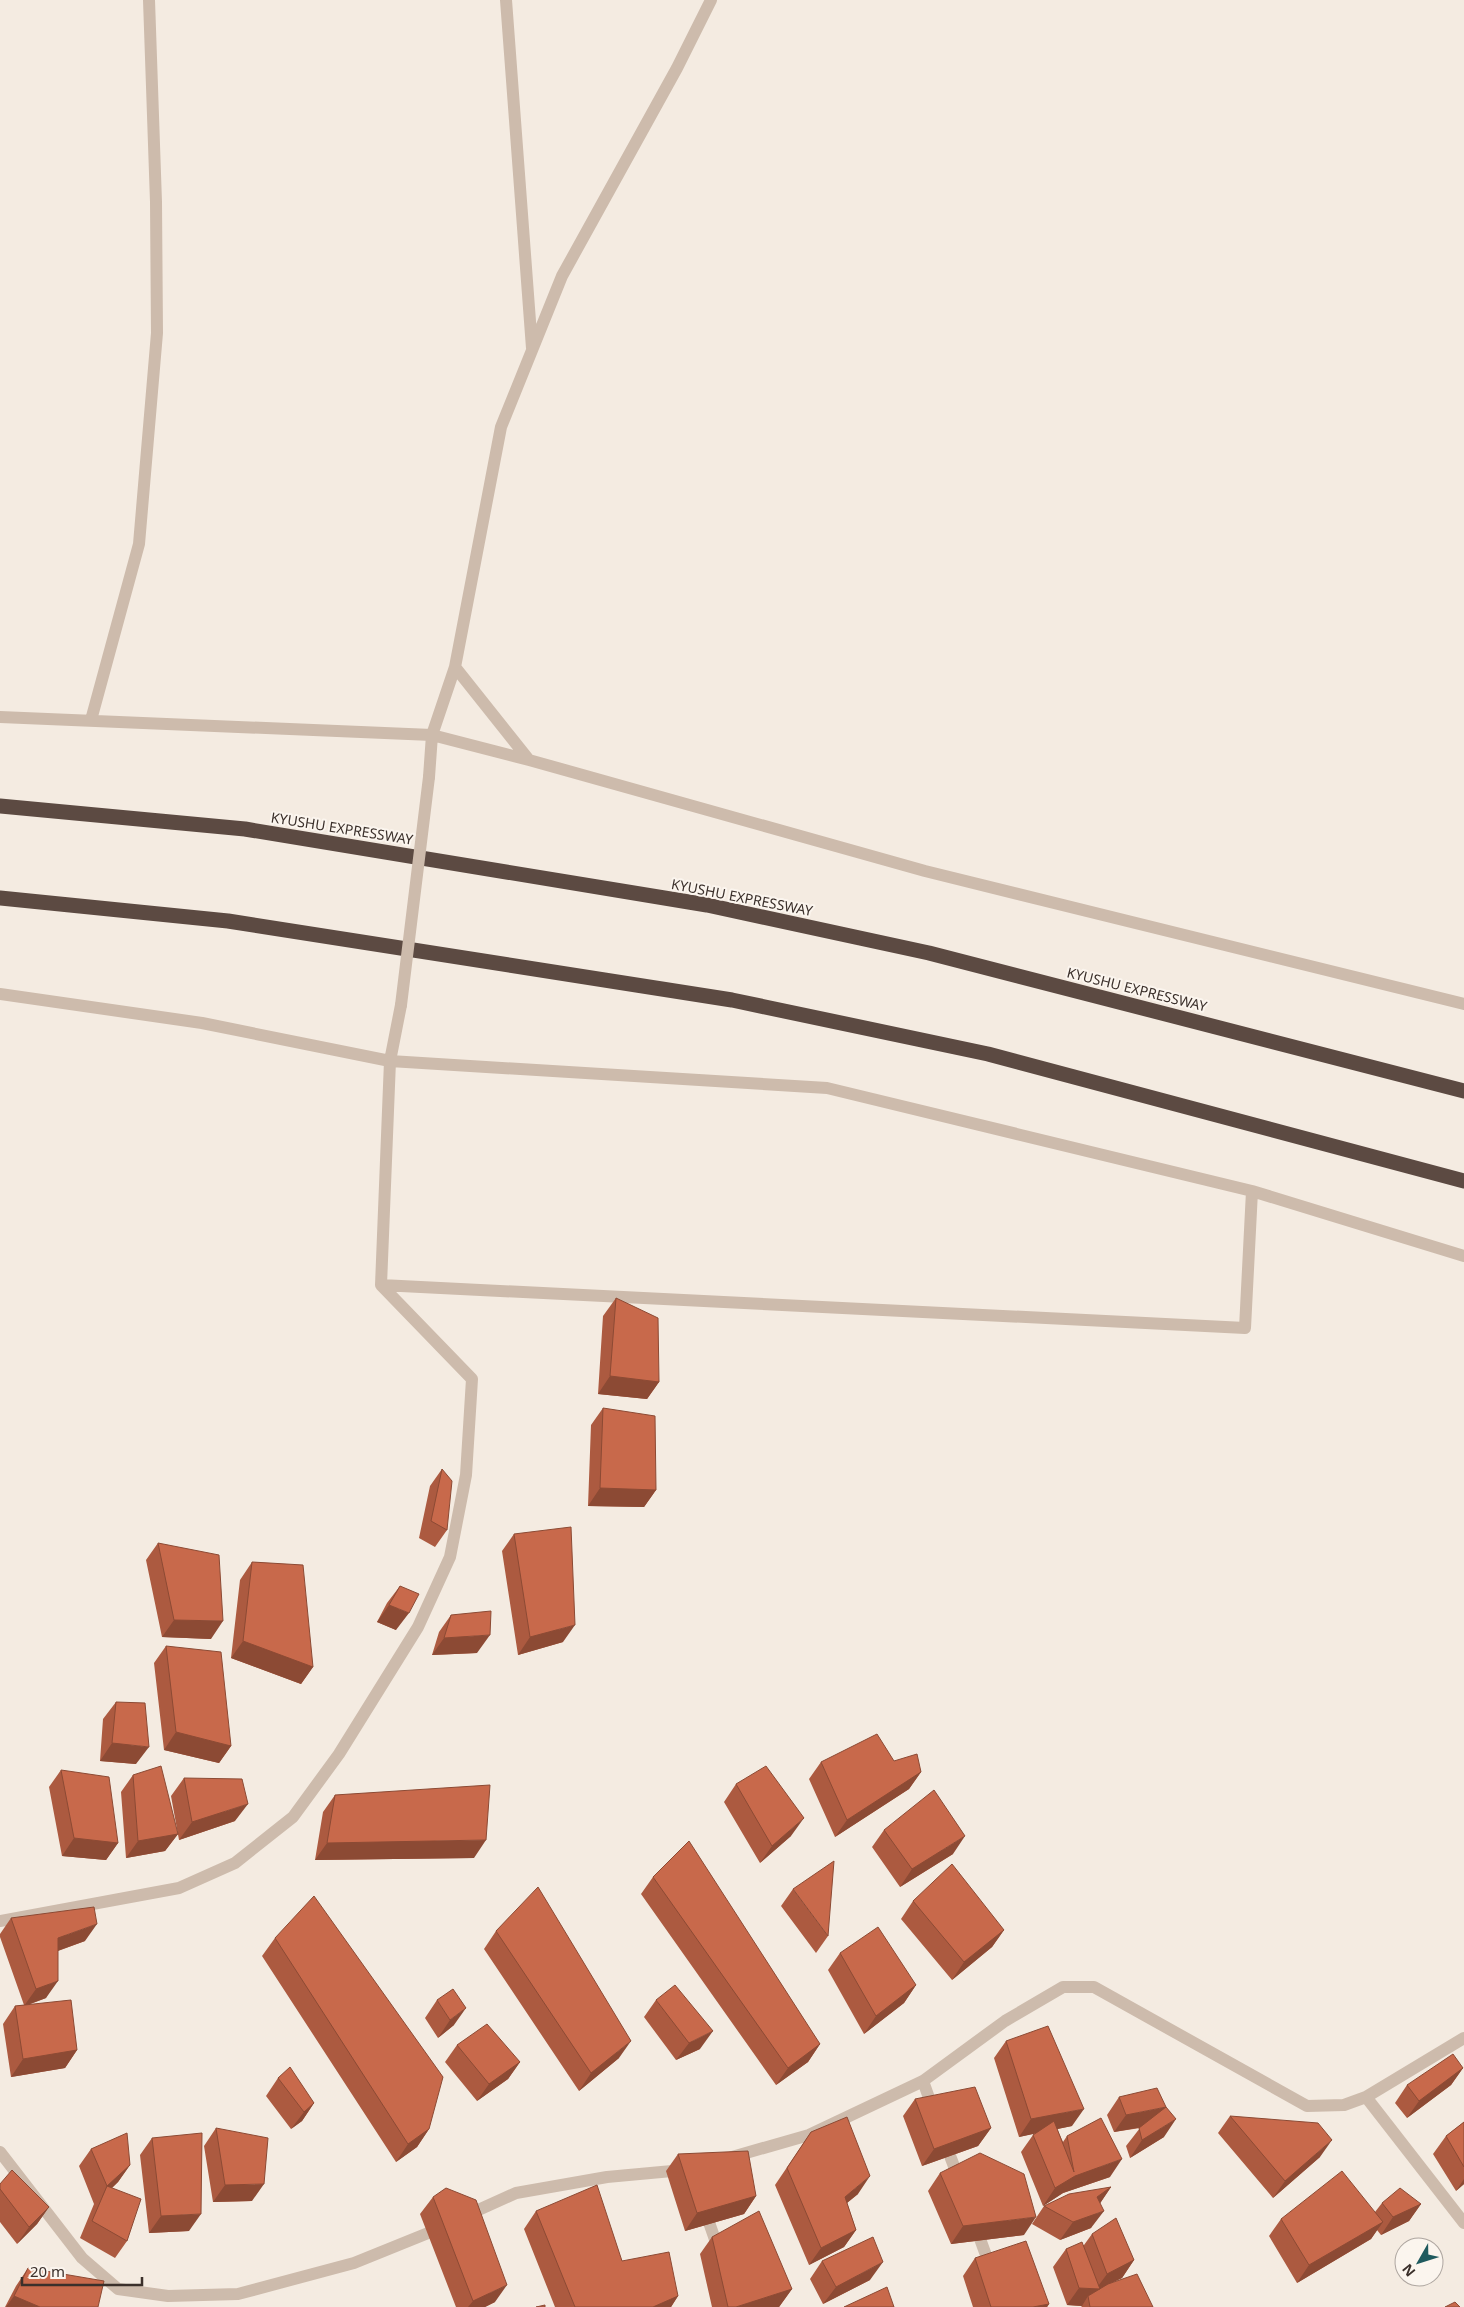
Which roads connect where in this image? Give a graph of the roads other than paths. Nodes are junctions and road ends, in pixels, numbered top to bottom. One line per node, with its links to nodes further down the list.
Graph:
1 (149, 0): 7 (street)
2 (506, 0): 4 (street)
3 (711, 0): 4 (street)
4 (532, 350): 5 (street)
5 (455, 667): 8 (street); 9 (street)
6 (0, 717): 7 (street)
7 (91, 720): 8 (street)
8 (432, 735): 9 (street); 14 (street, bridge)
9 (529, 760): 13 (street)
10 (0, 806): 15 (highway, KYUSHU EXPRESSWAY)
11 (0, 898): 16 (highway)
12 (0, 994): 14 (street)
13 (1464, 1004)
14 (390, 1061): 17 (street); 19 (street)
15 (1464, 1091)
16 (1464, 1181)
17 (1252, 1191): 18 (street); 19 (street)
18 (1464, 1256)
19 (381, 1285): 20 (street)
20 (0, 1921)
21 (1464, 2038): 23 (street)
22 (923, 2080): 23 (street); 25 (street); 28 (street)
23 (1366, 2097): 30 (street)
24 (0, 2152): 26 (street)
25 (717, 2161)
26 (693, 2171)
27 (699, 2197): 31 (street)
28 (965, 2198)
29 (972, 2216): 32 (street)
30 (1464, 2223)
31 (723, 2261)
32 (994, 2280)

